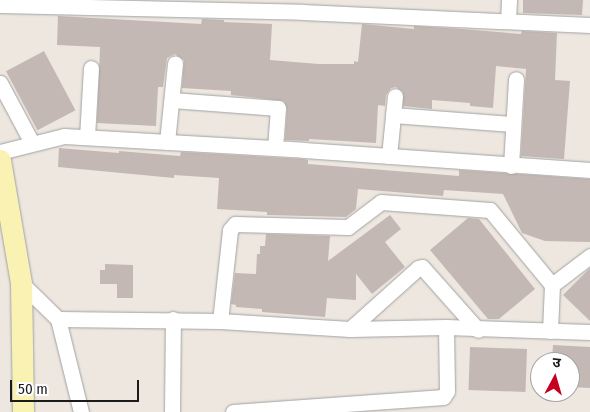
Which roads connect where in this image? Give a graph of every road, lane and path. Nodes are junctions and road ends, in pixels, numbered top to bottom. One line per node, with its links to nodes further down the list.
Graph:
1 (509, 0): 4 (street)
2 (0, 5): 3 (street)
3 (303, 6): 4 (street)
4 (508, 20): 5 (street)
5 (590, 25)
6 (175, 63): 11 (street)
7 (91, 68): 14 (street)
8 (516, 79): 13 (street)
9 (0, 83): 16 (street)
10 (394, 96): 12 (street)
11 (172, 100): 15 (street); 17 (street)
12 (393, 115): 13 (street); 19 (street)
13 (512, 124): 21 (street)
14 (87, 137): 15 (street); 16 (street)
15 (168, 142): 17 (street)
16 (32, 143): 18 (street)
17 (275, 148): 19 (street)
18 (0, 152)
19 (389, 156): 21 (street)
20 (0, 160): 24 (street)
21 (511, 166): 22 (street)
22 (590, 170)
23 (590, 256): 25 (street)
24 (22, 283): 26 (street); 34 (street)
25 (552, 285): 28 (street); 32 (street)
26 (58, 319): 27 (street); 35 (street)
27 (173, 319): 28 (street); 36 (street)
28 (220, 321): 30 (street)
29 (446, 327): 30 (street); 31 (street); 37 (street)
30 (350, 329): 31 (street)
31 (478, 330): 32 (street)
32 (550, 331): 33 (street)
33 (590, 332)
34 (23, 412)
35 (80, 412)
36 (172, 412)
37 (233, 412)

